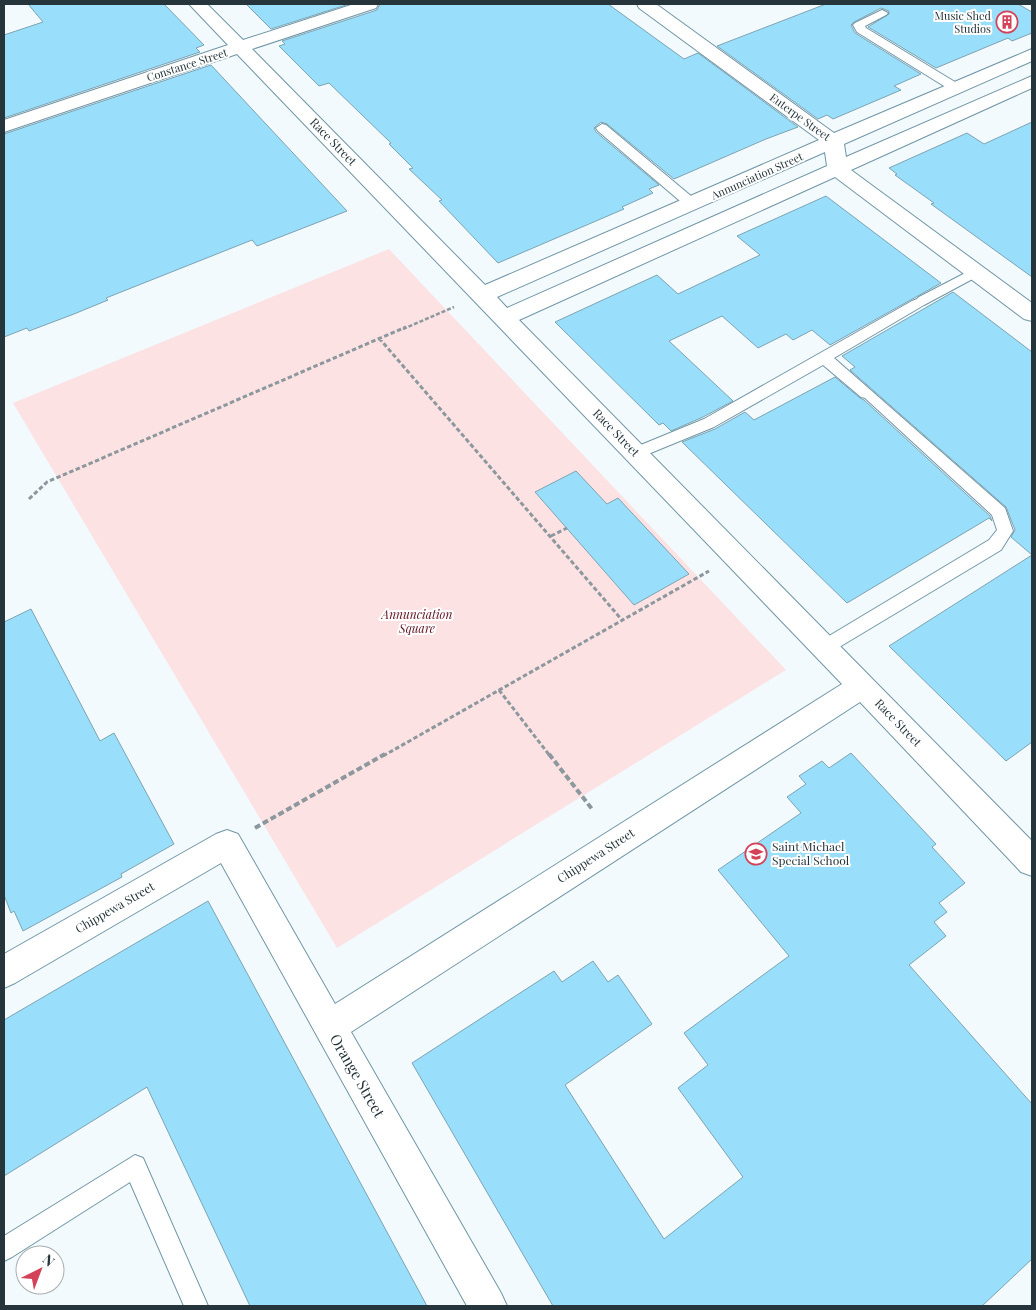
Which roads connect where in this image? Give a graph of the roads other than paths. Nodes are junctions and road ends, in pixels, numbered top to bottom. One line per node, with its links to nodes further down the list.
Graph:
1 (198, 4): 5 (street, Race Street)
2 (370, 4): 5 (street, Constance Street)
3 (644, 4): 11 (street, Euterpe Street)
4 (882, 14): 8 (lane)
5 (240, 47): 9 (street, Constance Street); 15 (street, Race Street)
6 (1032, 54): 8 (street, Annunciation Street)
7 (1032, 80): 12 (street)
8 (956, 88): 11 (street, Annunciation Street)
9 (4, 126)
10 (602, 128): 13 (lane)
11 (834, 142): 12 (street, Euterpe Street); 13 (street, Annunciation Street)
12 (837, 169): 14 (street); 17 (street)
13 (692, 204): 15 (street, Annunciation Street)
14 (975, 272): 16 (street); 18 (lane)
15 (482, 295): 17 (street, Race Street)
16 (1032, 314)
17 (504, 318): 19 (street, Race Street)
18 (823, 358): 19 (lane); 20 (lane)
19 (636, 454): 20 (street, Race Street)
20 (825, 647): 21 (street, Race Street)
21 (862, 686): 23 (street, Race Street); 25 (street, Chippewa Street)
22 (226, 844): 24 (street, Chippewa Street); 25 (street, Orange Street)
23 (1032, 862)
24 (4, 972)
25 (330, 1027): 28 (street, Orange Street)
26 (4, 1249): 27 (lane)
27 (196, 1306)
28 (488, 1306)

